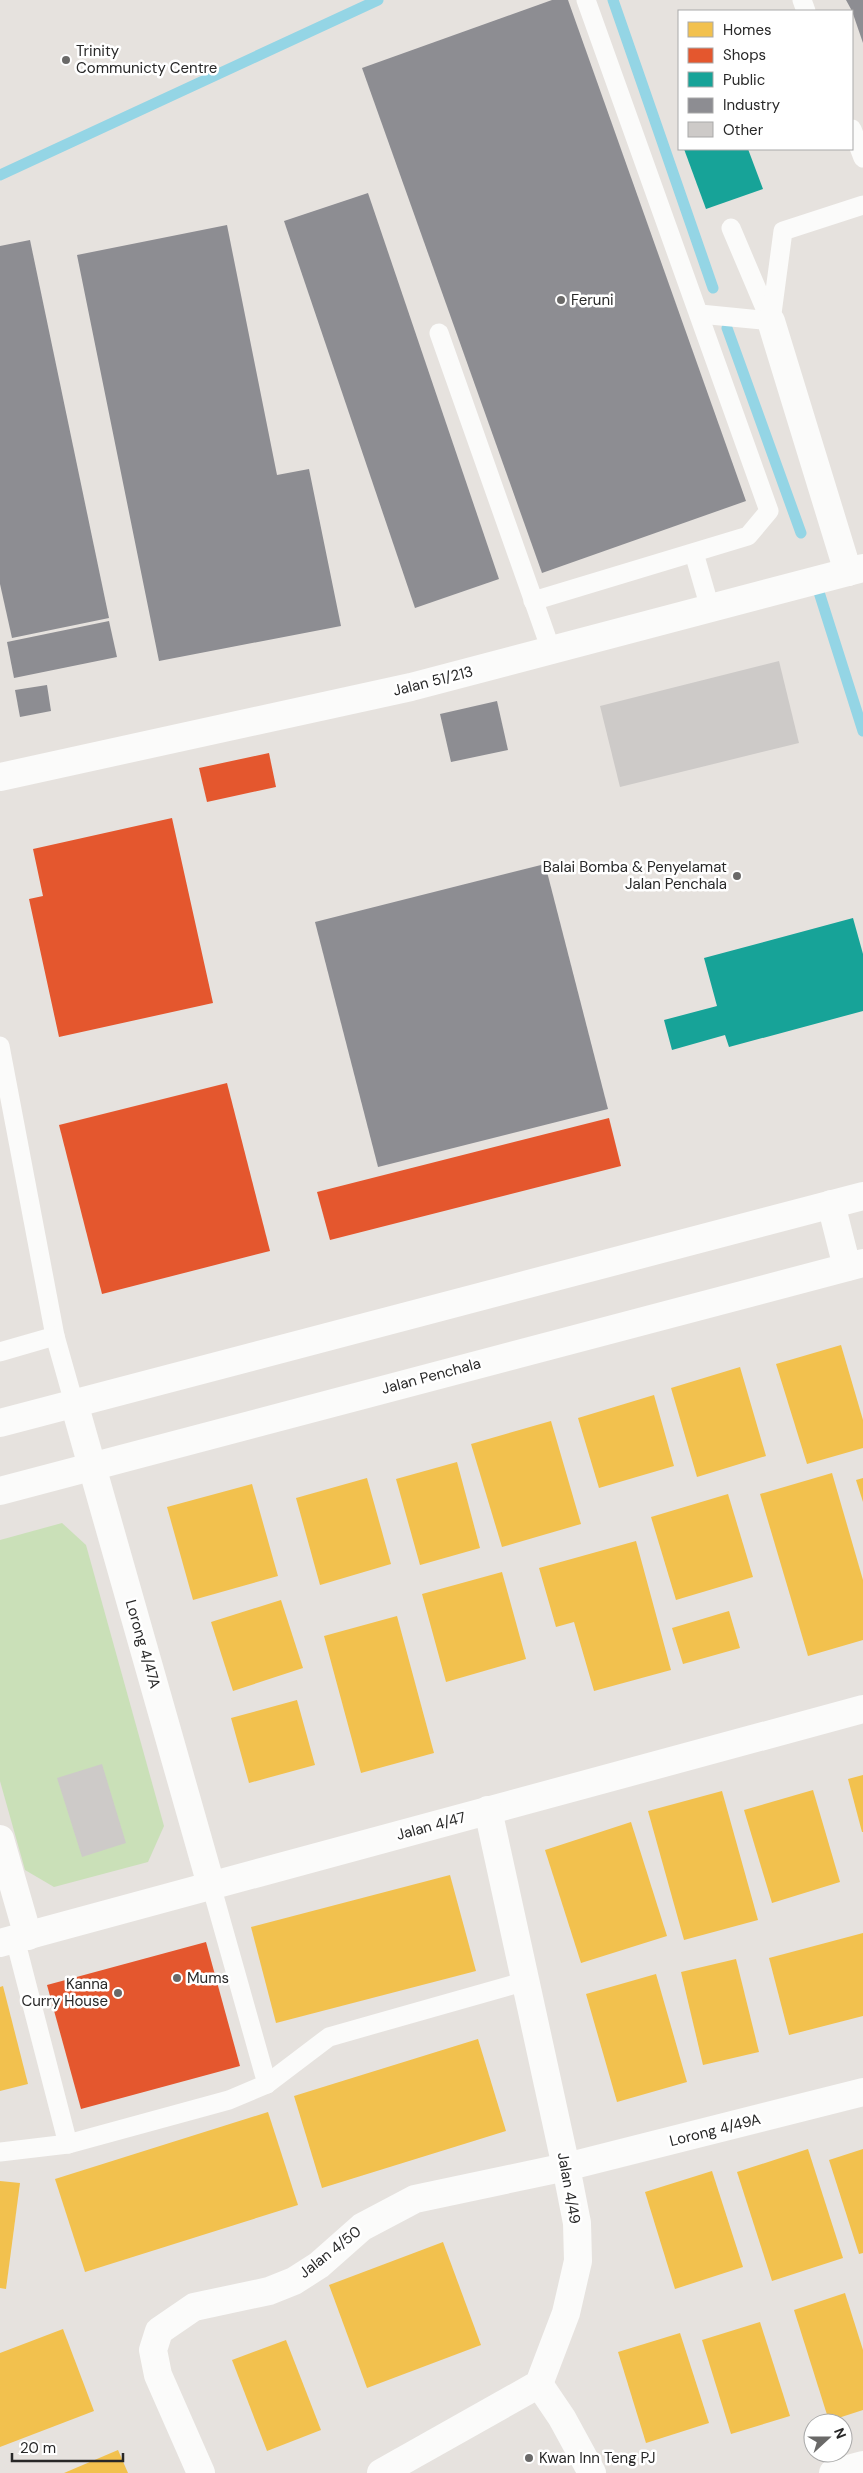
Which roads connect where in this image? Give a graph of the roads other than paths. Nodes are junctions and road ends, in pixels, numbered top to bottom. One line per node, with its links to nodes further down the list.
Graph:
1 (586, 0): 6 (lane)
2 (853, 132): 3 (lane)
3 (863, 158)
4 (863, 205): 7 (lane)
5 (731, 228): 7 (lane)
6 (700, 314): 7 (lane); 9 (lane)
7 (771, 321): 10 (street)
8 (439, 333): 11 (lane)
9 (694, 553): 11 (lane); 12 (lane)
10 (856, 570): 12 (street, Jalan 51/213)
11 (532, 601): 13 (lane)
12 (710, 608): 13 (street, Jalan 51/213)
13 (550, 650): 14 (street, Jalan 51/213)
14 (0, 778)
15 (0, 1046): 19 (lane)
16 (863, 1196): 17 (street)
17 (831, 1204): 18 (street); 21 (street)
18 (855, 1265): 23 (street, Jalan Penchala)
19 (55, 1336): 20 (lane); 21 (lane)
20 (0, 1352)
21 (74, 1403): 22 (street); 23 (street, Lorong 4/47A)
22 (0, 1423)
23 (92, 1465): 24 (street, Jalan Penchala); 28 (street, Lorong 4/47A)
24 (0, 1491)
25 (863, 1708): 26 (street, Jalan 4/47)
26 (488, 1810): 28 (street, Jalan 4/47); 30 (street, Jalan 4/49)
27 (0, 1839): 29 (street)
28 (211, 1885): 29 (street, Jalan 4/47); 31 (lane)
29 (15, 1939): 33 (lane)
30 (526, 1981): 31 (lane); 35 (street, Jalan 4/49)
31 (267, 2084): 33 (lane)
32 (863, 2092): 35 (street, Lorong 4/49A)
33 (68, 2144): 34 (lane)
34 (0, 2152)
35 (566, 2167): 36 (street, Jalan 4/49); 38 (street, Jalan 4/50)
36 (539, 2384): 39 (street); 40 (street)
37 (863, 2465): 41 (street)
38 (201, 2473)
39 (380, 2473)
40 (592, 2473)
41 (833, 2473)

